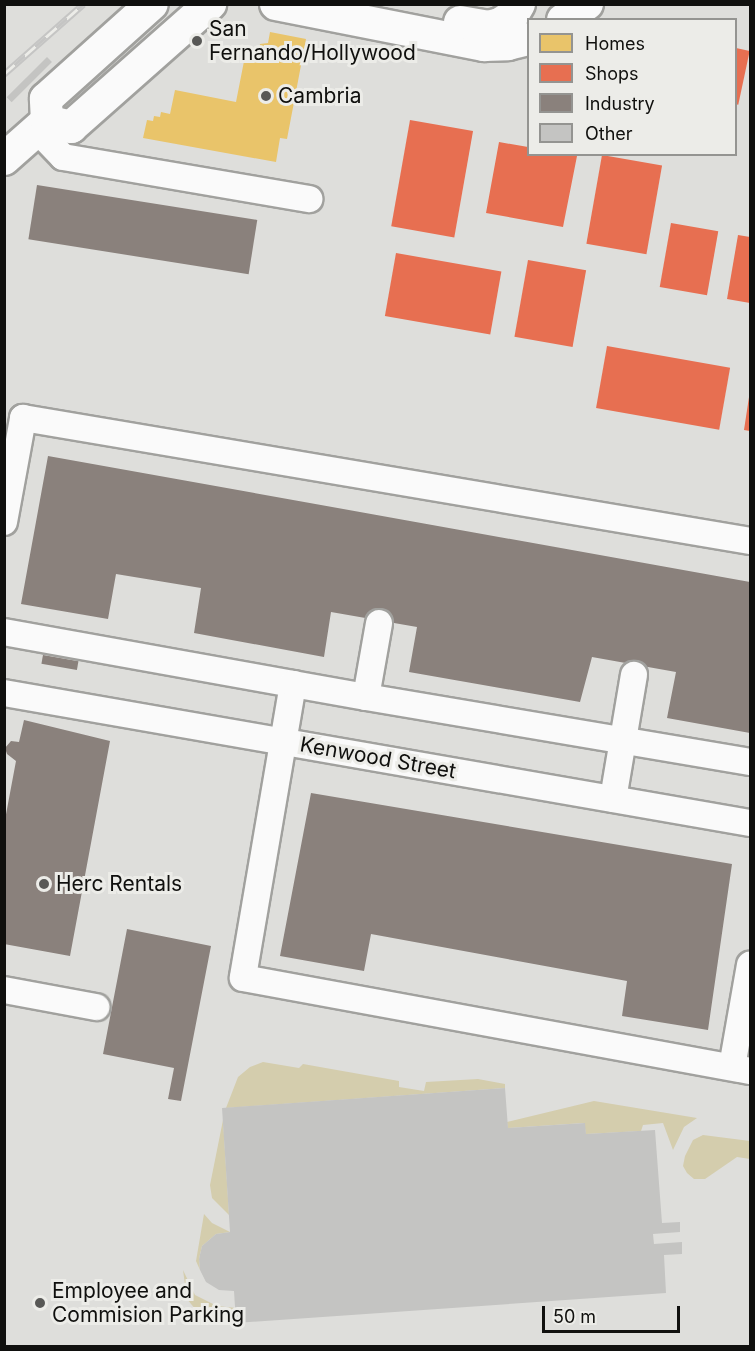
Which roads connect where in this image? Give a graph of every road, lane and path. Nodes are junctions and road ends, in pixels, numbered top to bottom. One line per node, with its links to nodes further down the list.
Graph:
1 (152, 4): 9 (main road)
2 (210, 4): 9 (main road)
3 (276, 4): 8 (main road)
4 (378, 4): 5 (main road)
5 (519, 4)
6 (586, 4): 7 (main road)
7 (566, 18)
8 (527, 39)
9 (42, 126): 10 (main road); 11 (street)
10 (4, 159)
11 (309, 199)
12 (4, 522): 13 (street)
13 (750, 541)
14 (379, 623): 19 (street)
15 (4, 632): 17 (street)
16 (634, 675): 20 (street)
17 (293, 684): 19 (street); 21 (street)
18 (4, 693): 21 (street, Kenwood Street)
19 (366, 697): 20 (street)
20 (623, 740): 22 (street); 23 (street)
21 (283, 741): 23 (street, Kenwood Street); 28 (street)
22 (750, 762)
23 (613, 799): 24 (street, Kenwood Street)
24 (750, 824)
25 (750, 965): 28 (street)
26 (4, 990): 27 (street)
27 (96, 1007)
28 (741, 1069)

